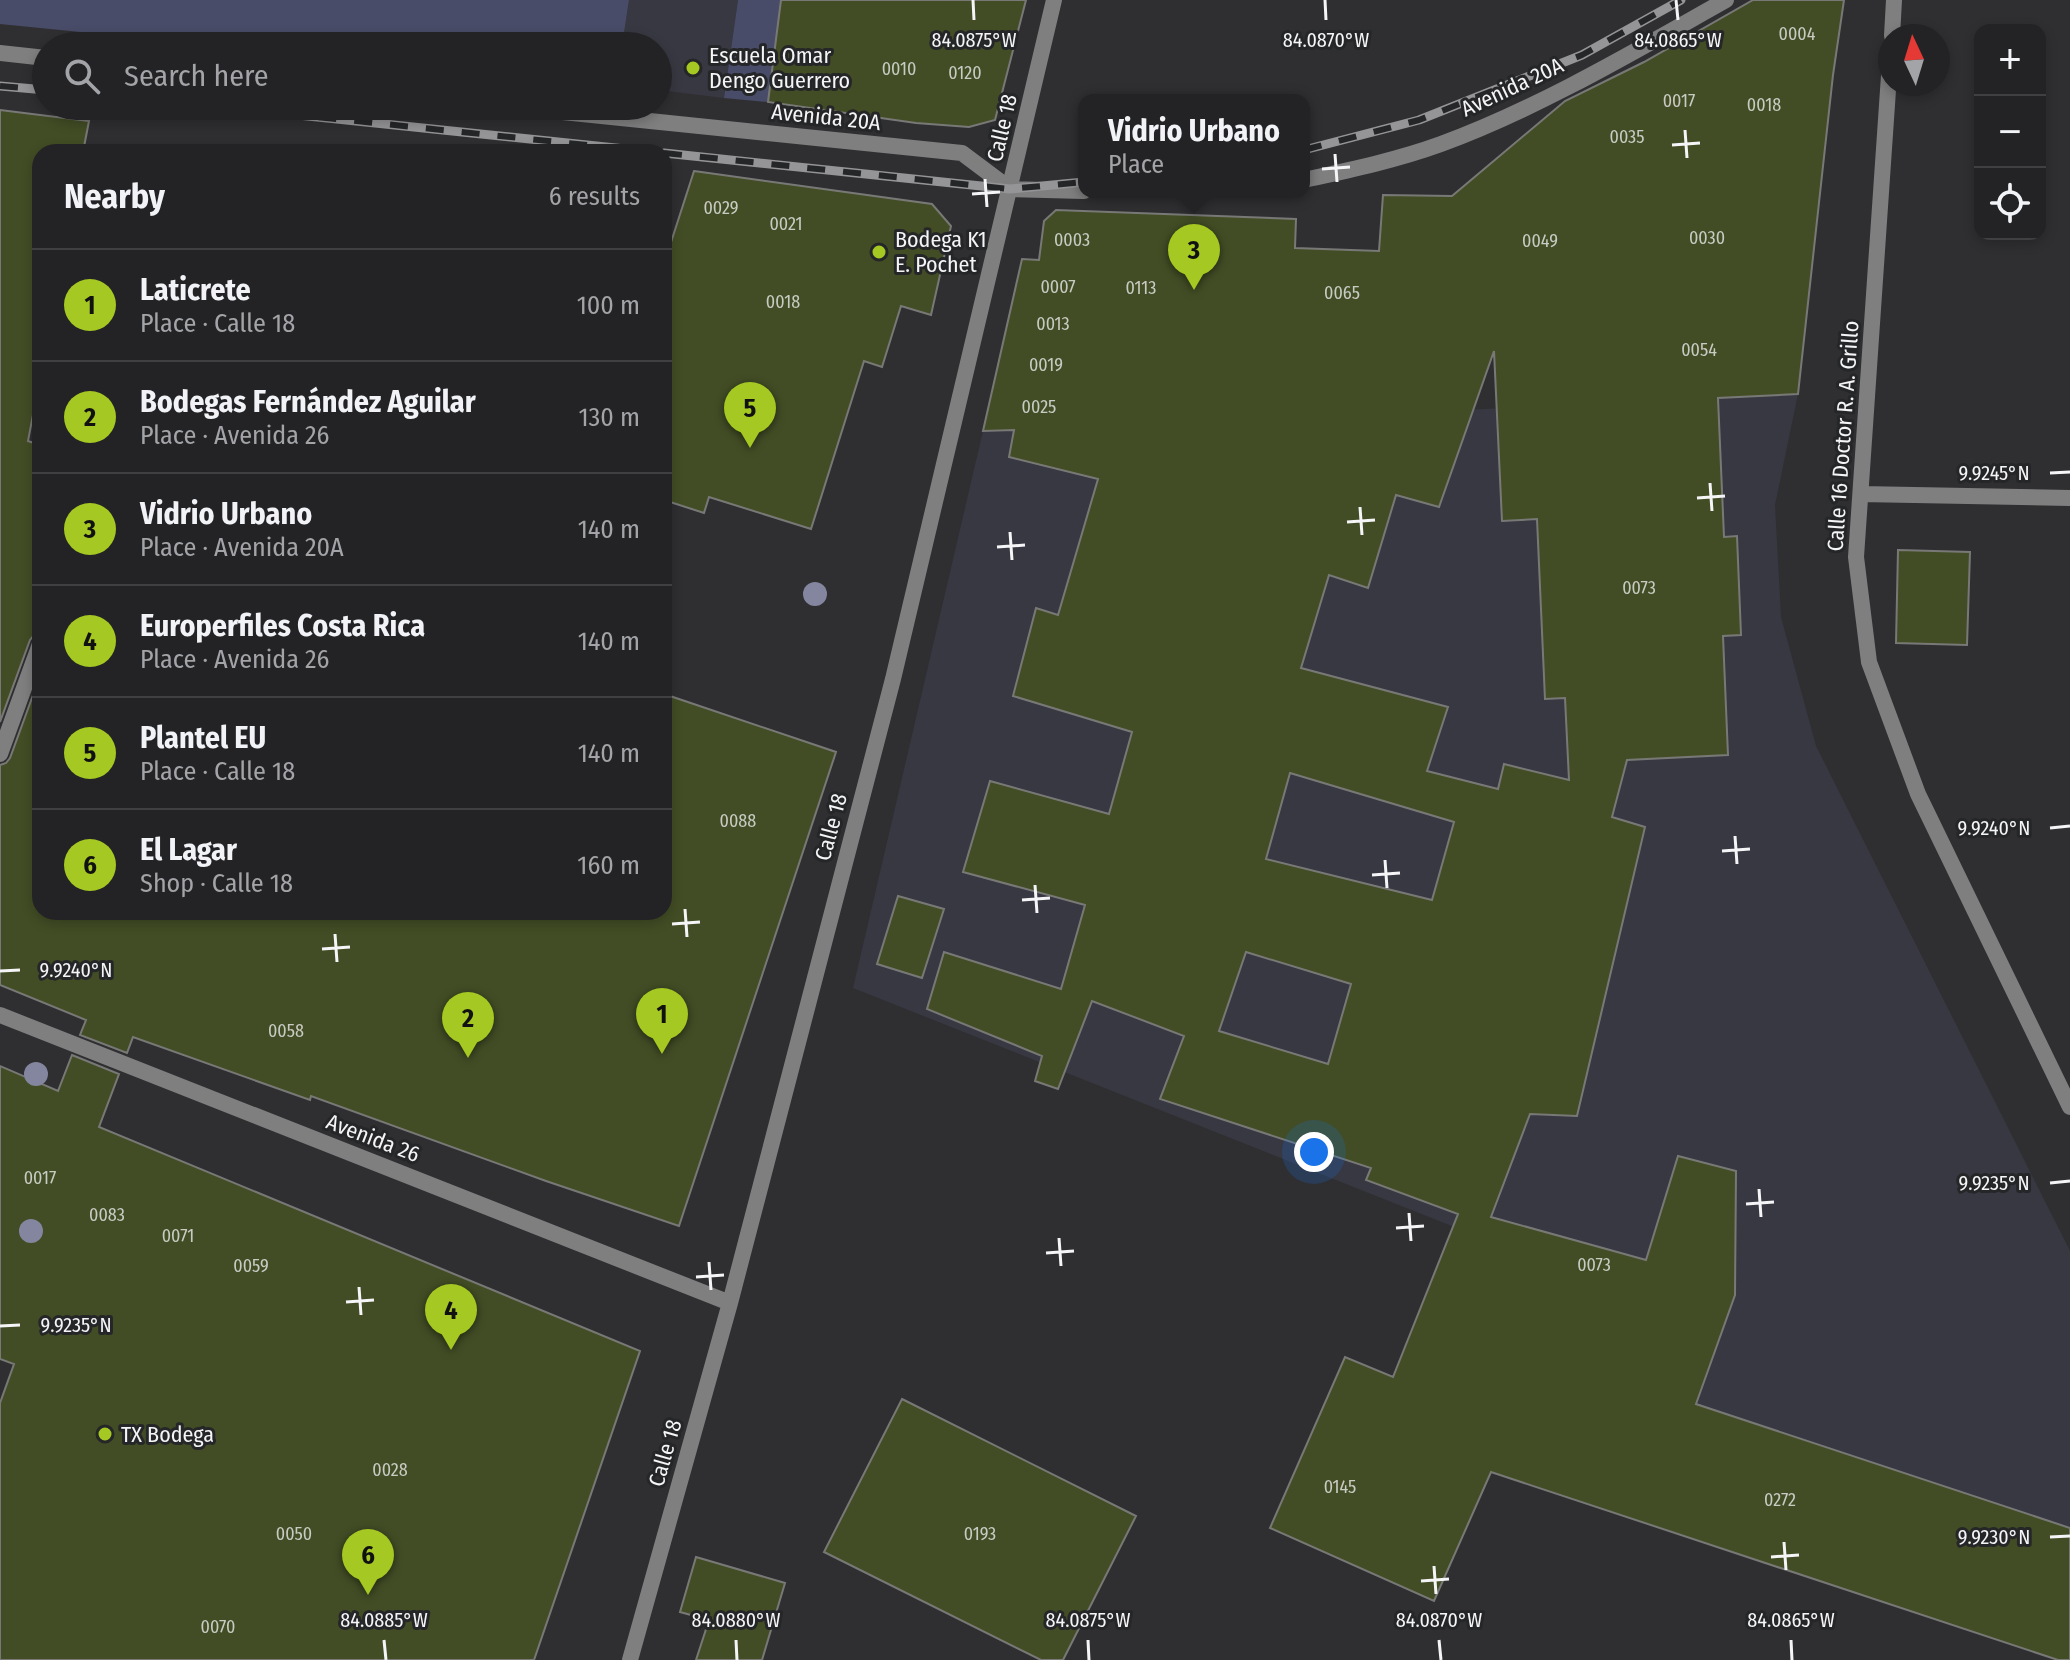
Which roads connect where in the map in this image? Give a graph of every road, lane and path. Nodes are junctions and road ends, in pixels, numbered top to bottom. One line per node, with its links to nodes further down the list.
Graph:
1 (1054, 0): 10 (street, Calle 18)
2 (1726, 0): 9 (street, Avenida 20A)
3 (1894, 0): 4 (street)
4 (1893, 24)
5 (0, 53): 6 (street)
6 (32, 56)
7 (1888, 96): 12 (street, Calle 16 Doctor R. A. Grillo)
8 (640, 120): 10 (street, Avenida 20A)
9 (1310, 179)
10 (1010, 189): 11 (street); 18 (street, Calle 18)
11 (1078, 191)
12 (1861, 494): 13 (street); 17 (street, Calle 16 Doctor R. A. Grillo)
13 (2070, 498)
14 (32, 666): 15 (street)
15 (0, 754)
16 (0, 1015): 18 (street, Avenida 26)
17 (2070, 1107)
18 (730, 1303): 19 (street, Calle 18)
19 (630, 1660)

